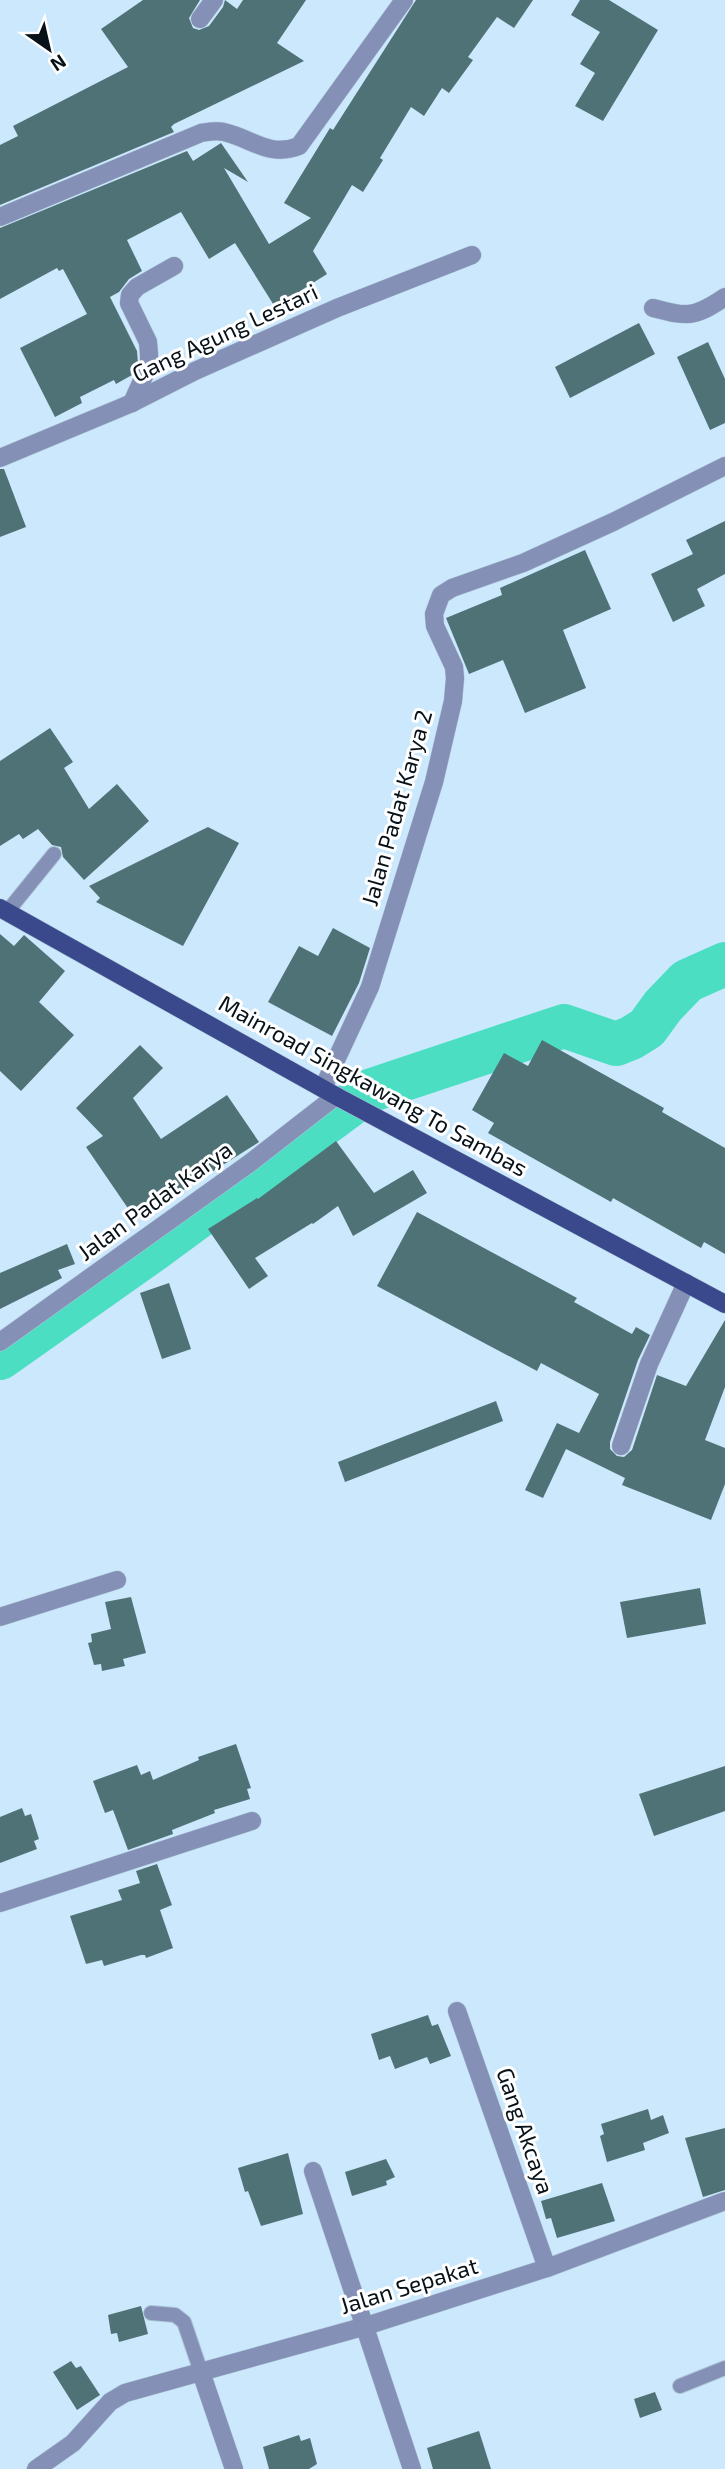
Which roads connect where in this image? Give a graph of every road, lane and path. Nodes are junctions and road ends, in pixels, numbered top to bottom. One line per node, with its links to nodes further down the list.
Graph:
1 (214, 0): 3 (street)
2 (404, 0): 4 (street)
3 (200, 19)
4 (0, 217)
5 (472, 255): 9 (street, Gang Agung Lestari)
6 (174, 266): 9 (street)
7 (725, 297): 8 (street)
8 (653, 308)
9 (132, 403): 10 (street, Gang Agung Lestari)
10 (0, 458)
11 (723, 474): 14 (street, Jalan Padat Karya 2)
12 (54, 854): 13 (lane)
13 (4, 910): 14 (main road, Mainroad Singkawang To Sambas)
14 (329, 1092): 15 (main road, Mainroad Singkawang To Sambas); 17 (street, Jalan Padat Karya)
15 (686, 1283): 16 (main road, Mainroad Singkawang To Sambas); 18 (street)
16 (725, 1304)
17 (0, 1342)
18 (621, 1446)
19 (117, 1580): 20 (street)
20 (0, 1617)
21 (252, 1821): 22 (street)
22 (0, 1903)
23 (457, 2011): 26 (street, Gang Akcaya)
24 (313, 2171): 28 (street)
25 (725, 2201): 26 (street, Jalan Sepakat)
26 (547, 2267): 28 (street, Jalan Sepakat)
27 (151, 2313): 30 (lane)
28 (366, 2326): 30 (street, Jalan Sepakat); 34 (street)
29 (725, 2368): 31 (lane)
30 (201, 2372): 32 (street, Jalan Sepakat); 33 (street)
31 (680, 2386)
32 (36, 2469)
33 (234, 2469)
34 (412, 2469)

